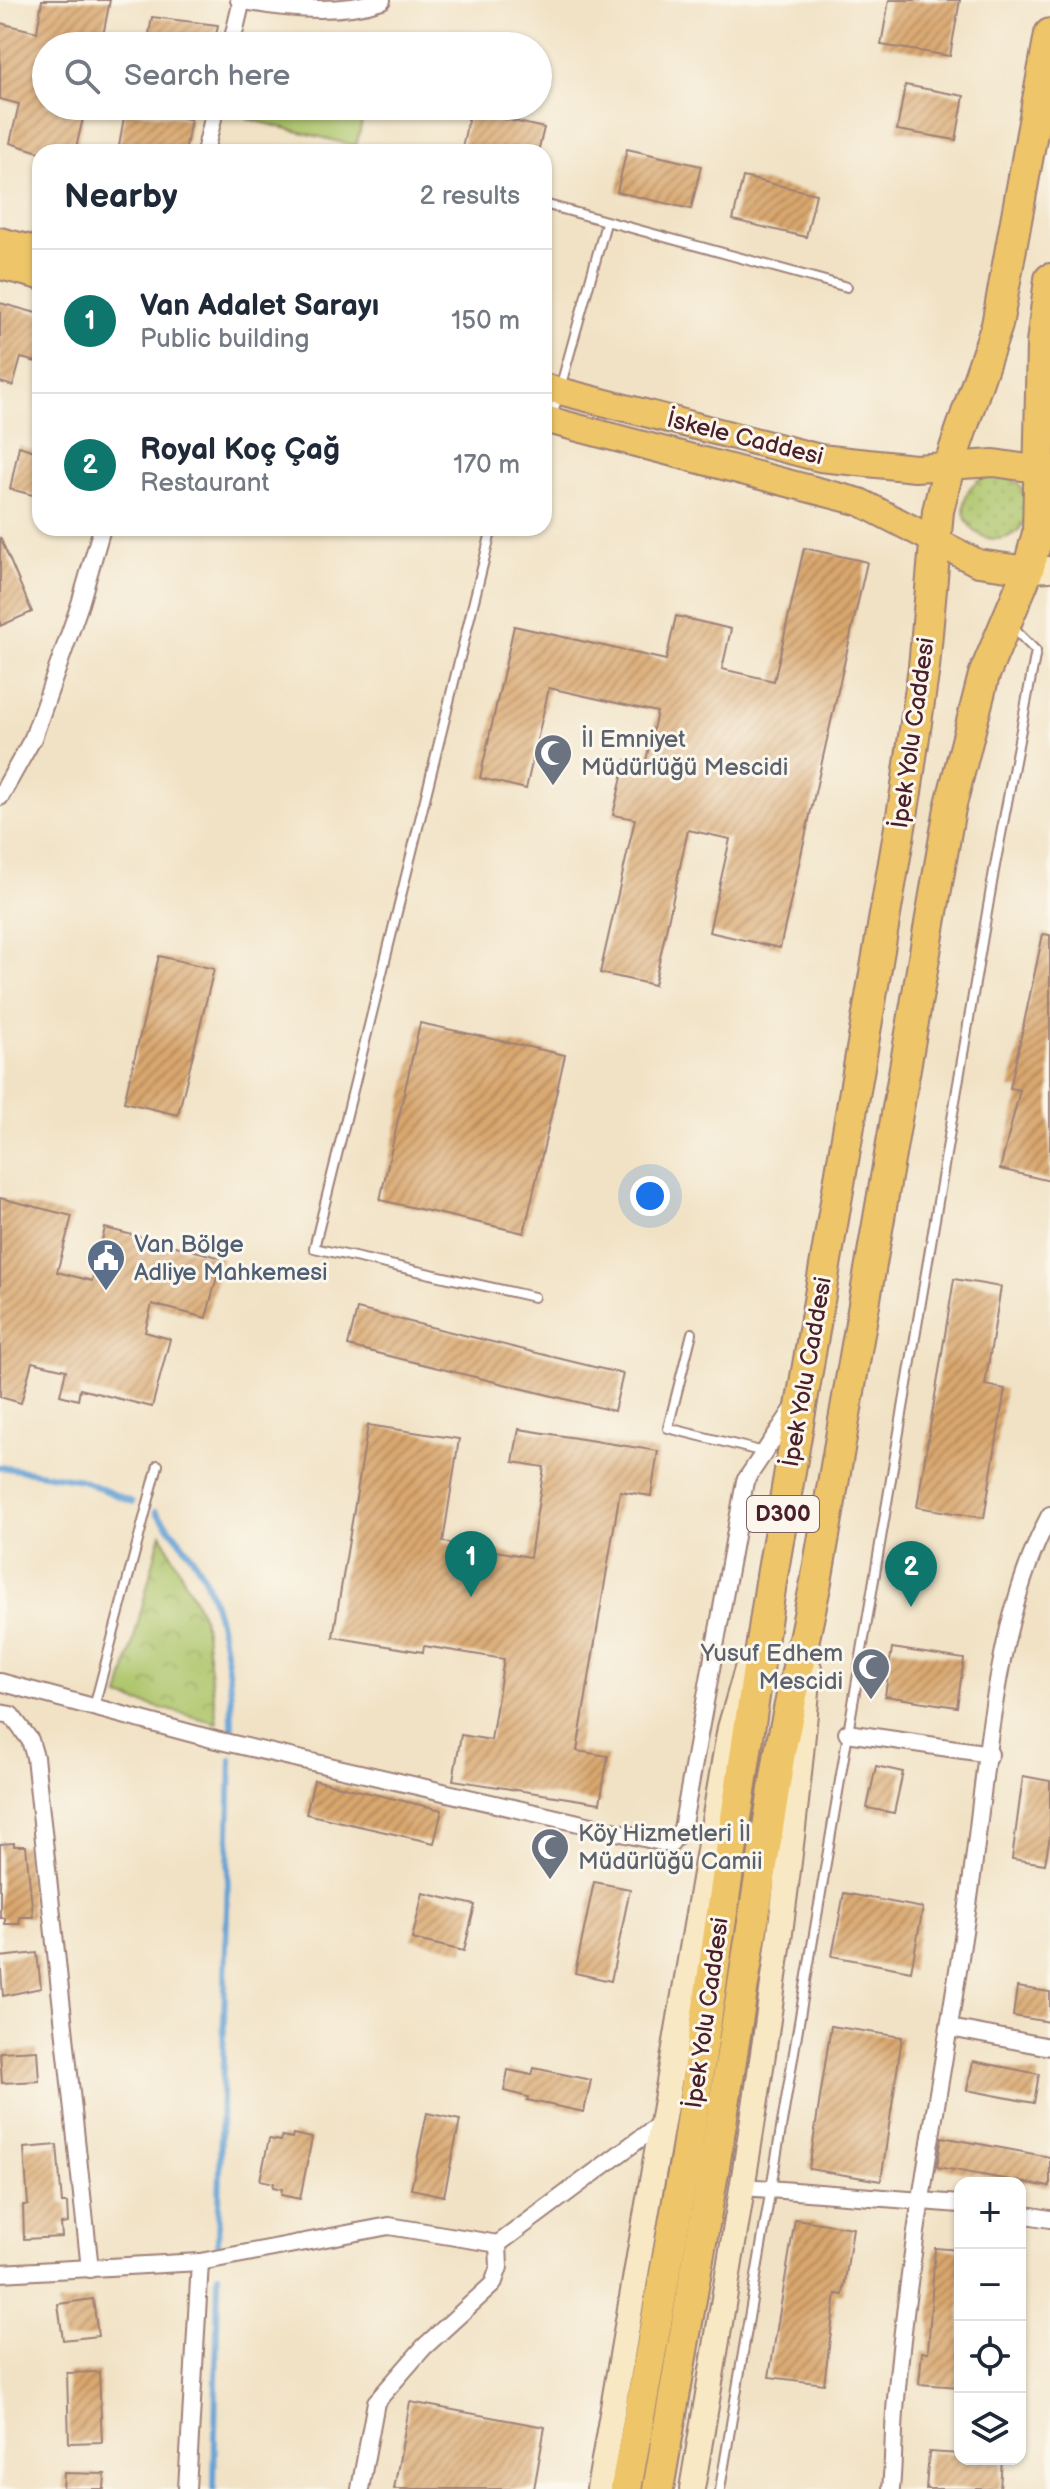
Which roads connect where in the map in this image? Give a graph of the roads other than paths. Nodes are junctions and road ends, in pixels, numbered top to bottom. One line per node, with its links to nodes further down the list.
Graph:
1 (241, 0): 2 (street); 3 (street)
2 (382, 0)
3 (234, 32)
4 (1050, 34): 17 (highway, İpek Yolu Caddesi)
5 (213, 120): 6 (street)
6 (207, 144)
7 (552, 206): 8 (lane)
8 (606, 223): 14 (lane); 15 (lane)
9 (0, 241): 10 (main road)
10 (32, 249)
11 (0, 266): 12 (main road)
12 (32, 274)
13 (1050, 281): 18 (highway, İpek Yolu Caddesi)
14 (847, 287)
15 (552, 389): 17 (main road, İskele Caddesi)
16 (552, 421): 21 (main road)
17 (949, 466): 18 (main road, İskele Caddesi); 21 (highway, İpek Yolu Caddesi)
18 (1046, 479): 22 (highway, İpek Yolu Caddesi)
19 (100, 536): 24 (street)
20 (490, 536): 25 (lane)
21 (937, 539): 22 (main road); 27 (highway, İpek Yolu Caddesi / D300)
22 (1039, 569): 23 (highway, İpek Yolu Caddesi / D300)
23 (1005, 620): 32 (highway, İpek Yolu Caddesi / D300); 36 (lane)
24 (0, 797)
25 (534, 1297)
26 (692, 1333): 28 (lane)
27 (803, 1396): 28 (street); 31 (highway, İpek Yolu Caddesi / D300)
28 (765, 1452): 34 (street)
29 (158, 1465): 34 (lane)
30 (1050, 1515): 37 (street)
31 (771, 1582): 40 (street); 54 (highway, İpek Yolu Caddesi / D300)
32 (816, 1582): 41 (street); 55 (highway, İpek Yolu Caddesi / D300)
33 (0, 1682): 34 (street)
34 (94, 1707)
35 (0, 1713): 49 (street)
36 (847, 1733): 37 (street); 42 (lane)
37 (990, 1754): 38 (street)
38 (950, 2028): 39 (street); 43 (street)
39 (1050, 2047)
40 (661, 2123): 47 (street); 53 (street)
41 (743, 2187): 42 (street); 56 (street)
42 (772, 2189): 43 (street); 57 (lane)
43 (921, 2199): 44 (street); 58 (street)
44 (954, 2203)
45 (1026, 2215): 46 (street)
46 (1050, 2219)
47 (498, 2244): 48 (street); 52 (street)
48 (200, 2262): 49 (street); 51 (street)
49 (90, 2269): 50 (street)
50 (0, 2273)
51 (187, 2489)
52 (360, 2489)
53 (599, 2489)
54 (626, 2489)
55 (658, 2489)
56 (692, 2489)
57 (720, 2489)
58 (891, 2489)

